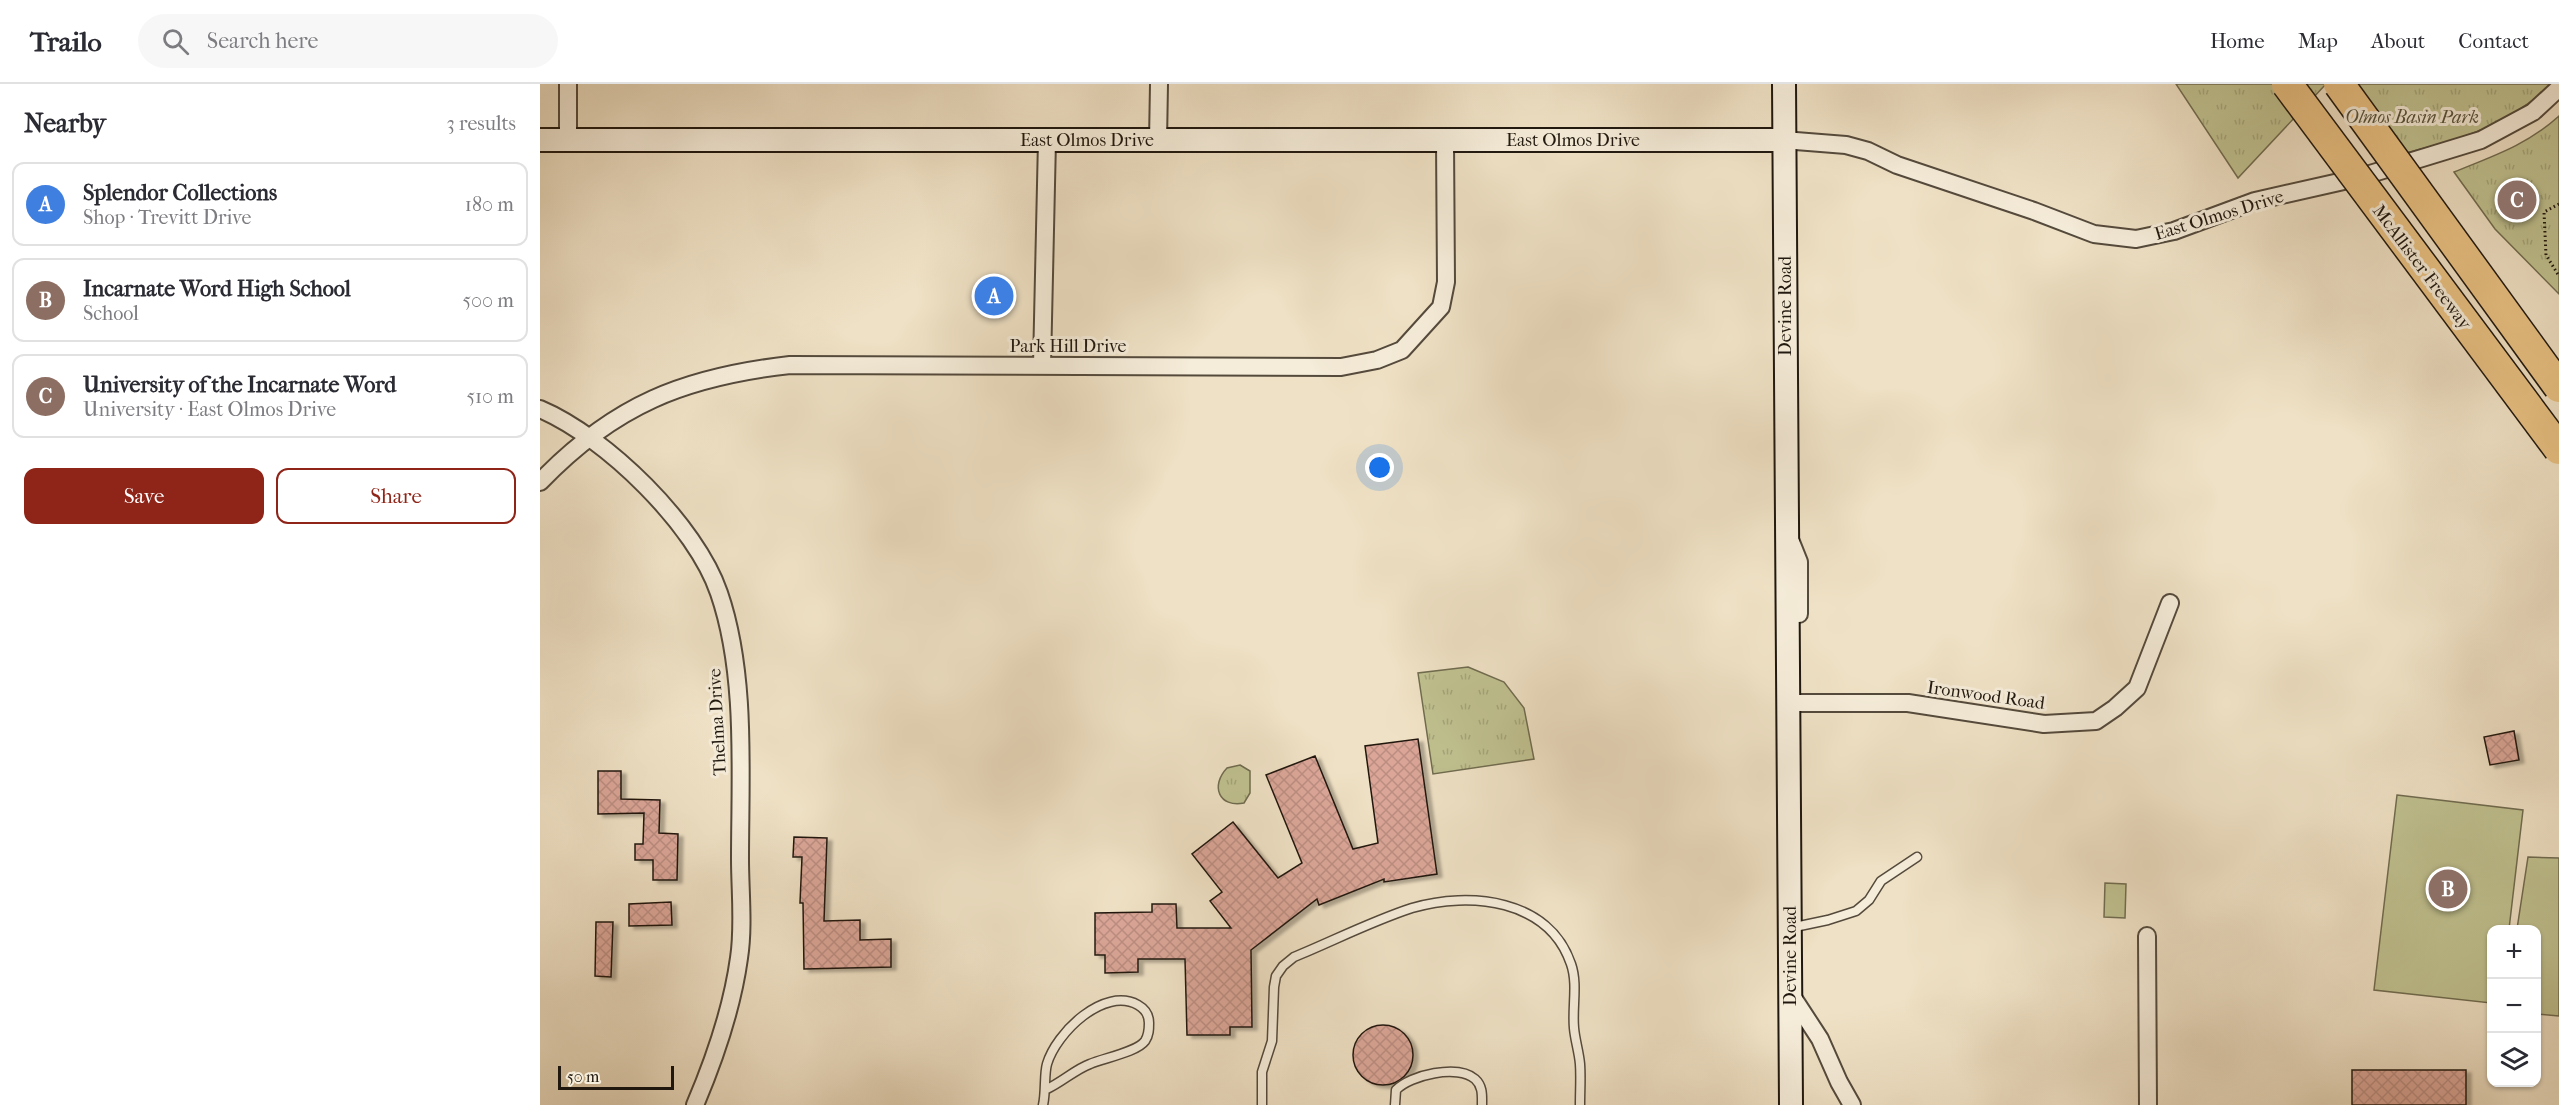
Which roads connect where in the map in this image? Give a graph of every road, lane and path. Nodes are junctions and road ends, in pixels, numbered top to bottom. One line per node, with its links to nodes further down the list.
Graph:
1 (568, 84): 8 (street)
2 (1159, 84): 11 (street)
3 (1784, 84): 10 (street, Devine Road)
4 (2287, 84): 19 (highway, McAllister Freeway, bridge)
5 (2339, 84): 16 (highway, bridge)
6 (2559, 88): 10 (street, East Olmos Drive)
7 (540, 140): 8 (street, East Olmos Drive)
8 (568, 140): 9 (street, East Olmos Drive)
9 (1047, 140): 11 (street, East Olmos Drive); 15 (street)
10 (1783, 140): 12 (street, East Olmos Drive); 21 (street, Devine Road)
11 (1158, 141): 12 (street, East Olmos Drive)
12 (1445, 141): 15 (street, Park Hill Drive)
13 (2559, 204): 14 (path)
14 (2559, 276)
15 (1042, 365): 18 (street, Park Hill Drive)
16 (2559, 387)
17 (540, 409): 18 (street, Thelma Drive)
18 (591, 438): 20 (street, Park Hill Drive); 30 (street, Thelma Drive)
19 (2559, 449)
20 (540, 482)
21 (1786, 528): 23 (street, Devine Road); 24 (street, Devine Road)
22 (2170, 603): 23 (street, Ironwood Road)
23 (1799, 702): 24 (street, Devine Road)
24 (1788, 808): 26 (street, Devine Road)
25 (1917, 856): 26 (lane)
26 (1789, 928): 28 (street, Devine Road)
27 (2147, 936): 38 (street)
28 (1790, 992): 36 (street, Devine Road); 37 (street)
29 (1047, 1089): 29 (lane); 31 (lane)
30 (695, 1105)
31 (1043, 1105)
32 (1262, 1105): 35 (lane)
33 (1395, 1105): 34 (lane)
34 (1482, 1105)
35 (1580, 1105)
36 (1791, 1105)
37 (1851, 1105)
38 (2148, 1105)

